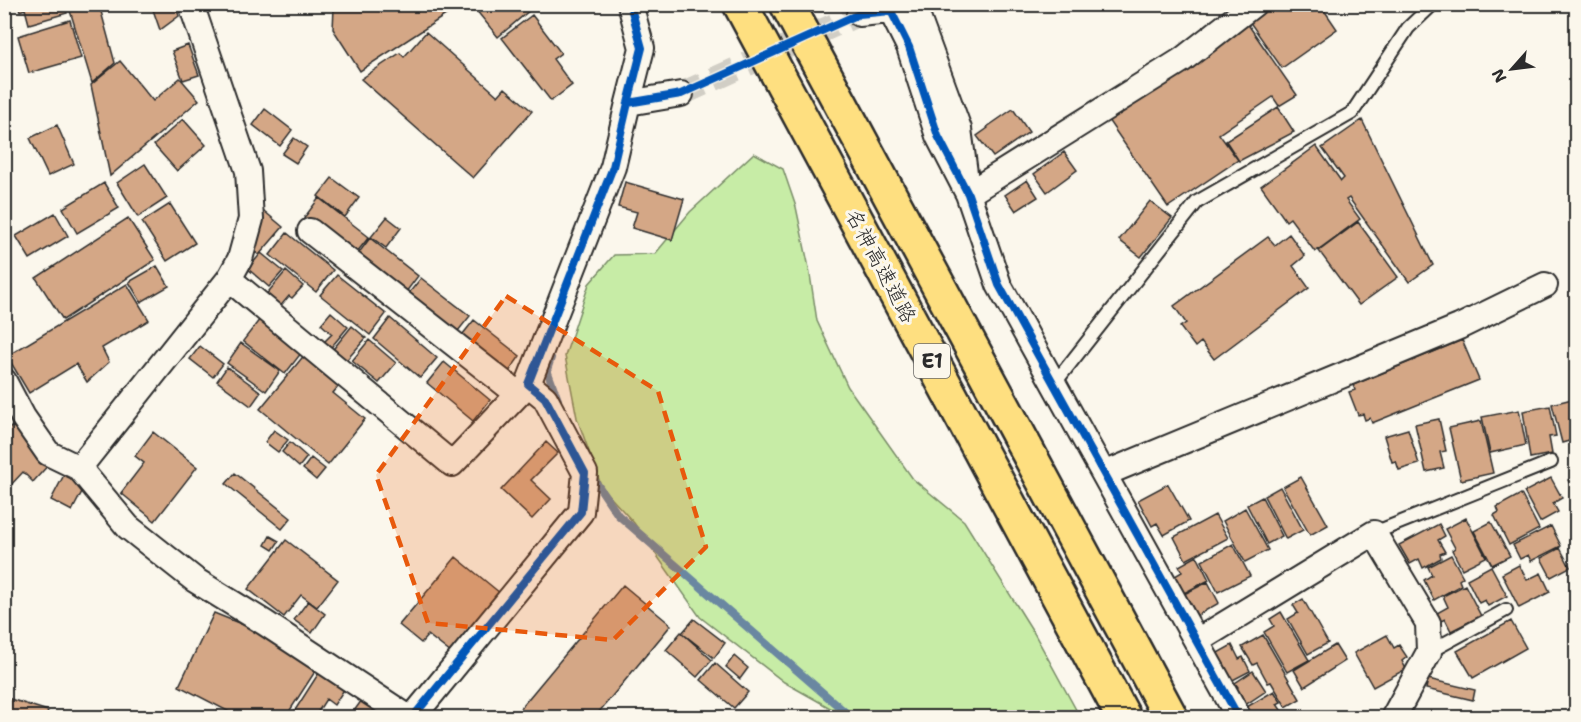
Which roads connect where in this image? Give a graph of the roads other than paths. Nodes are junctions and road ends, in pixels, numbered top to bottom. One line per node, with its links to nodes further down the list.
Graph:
1 (191, 4): 13 (street)
2 (630, 4): 10 (street)
3 (740, 4): 26 (highway, 名神高速道路 / E1)
4 (787, 4): 27 (highway, 名神高速道路 / E1)
5 (913, 4): 11 (street)
6 (1254, 4): 11 (street)
7 (1433, 4): 16 (lane)
8 (859, 14): 11 (street)
9 (681, 94): 10 (street)
10 (628, 103): 17 (street)
11 (968, 194): 16 (street)
12 (310, 231): 17 (street)
13 (229, 279): 17 (street); 19 (street)
14 (1545, 285): 20 (street)
15 (4, 381): 19 (street)
16 (1054, 384): 20 (street)
17 (523, 389): 25 (street)
18 (1551, 462): 21 (lane)
19 (79, 468): 25 (street)
20 (1104, 474): 23 (street)
21 (1374, 533): 23 (street); 24 (street)
22 (1506, 610): 24 (lane)
23 (1197, 641): 28 (street)
24 (1429, 651): 29 (street)
25 (410, 717)
26 (1124, 717)
27 (1171, 717)
28 (1239, 717)
29 (1393, 717)

